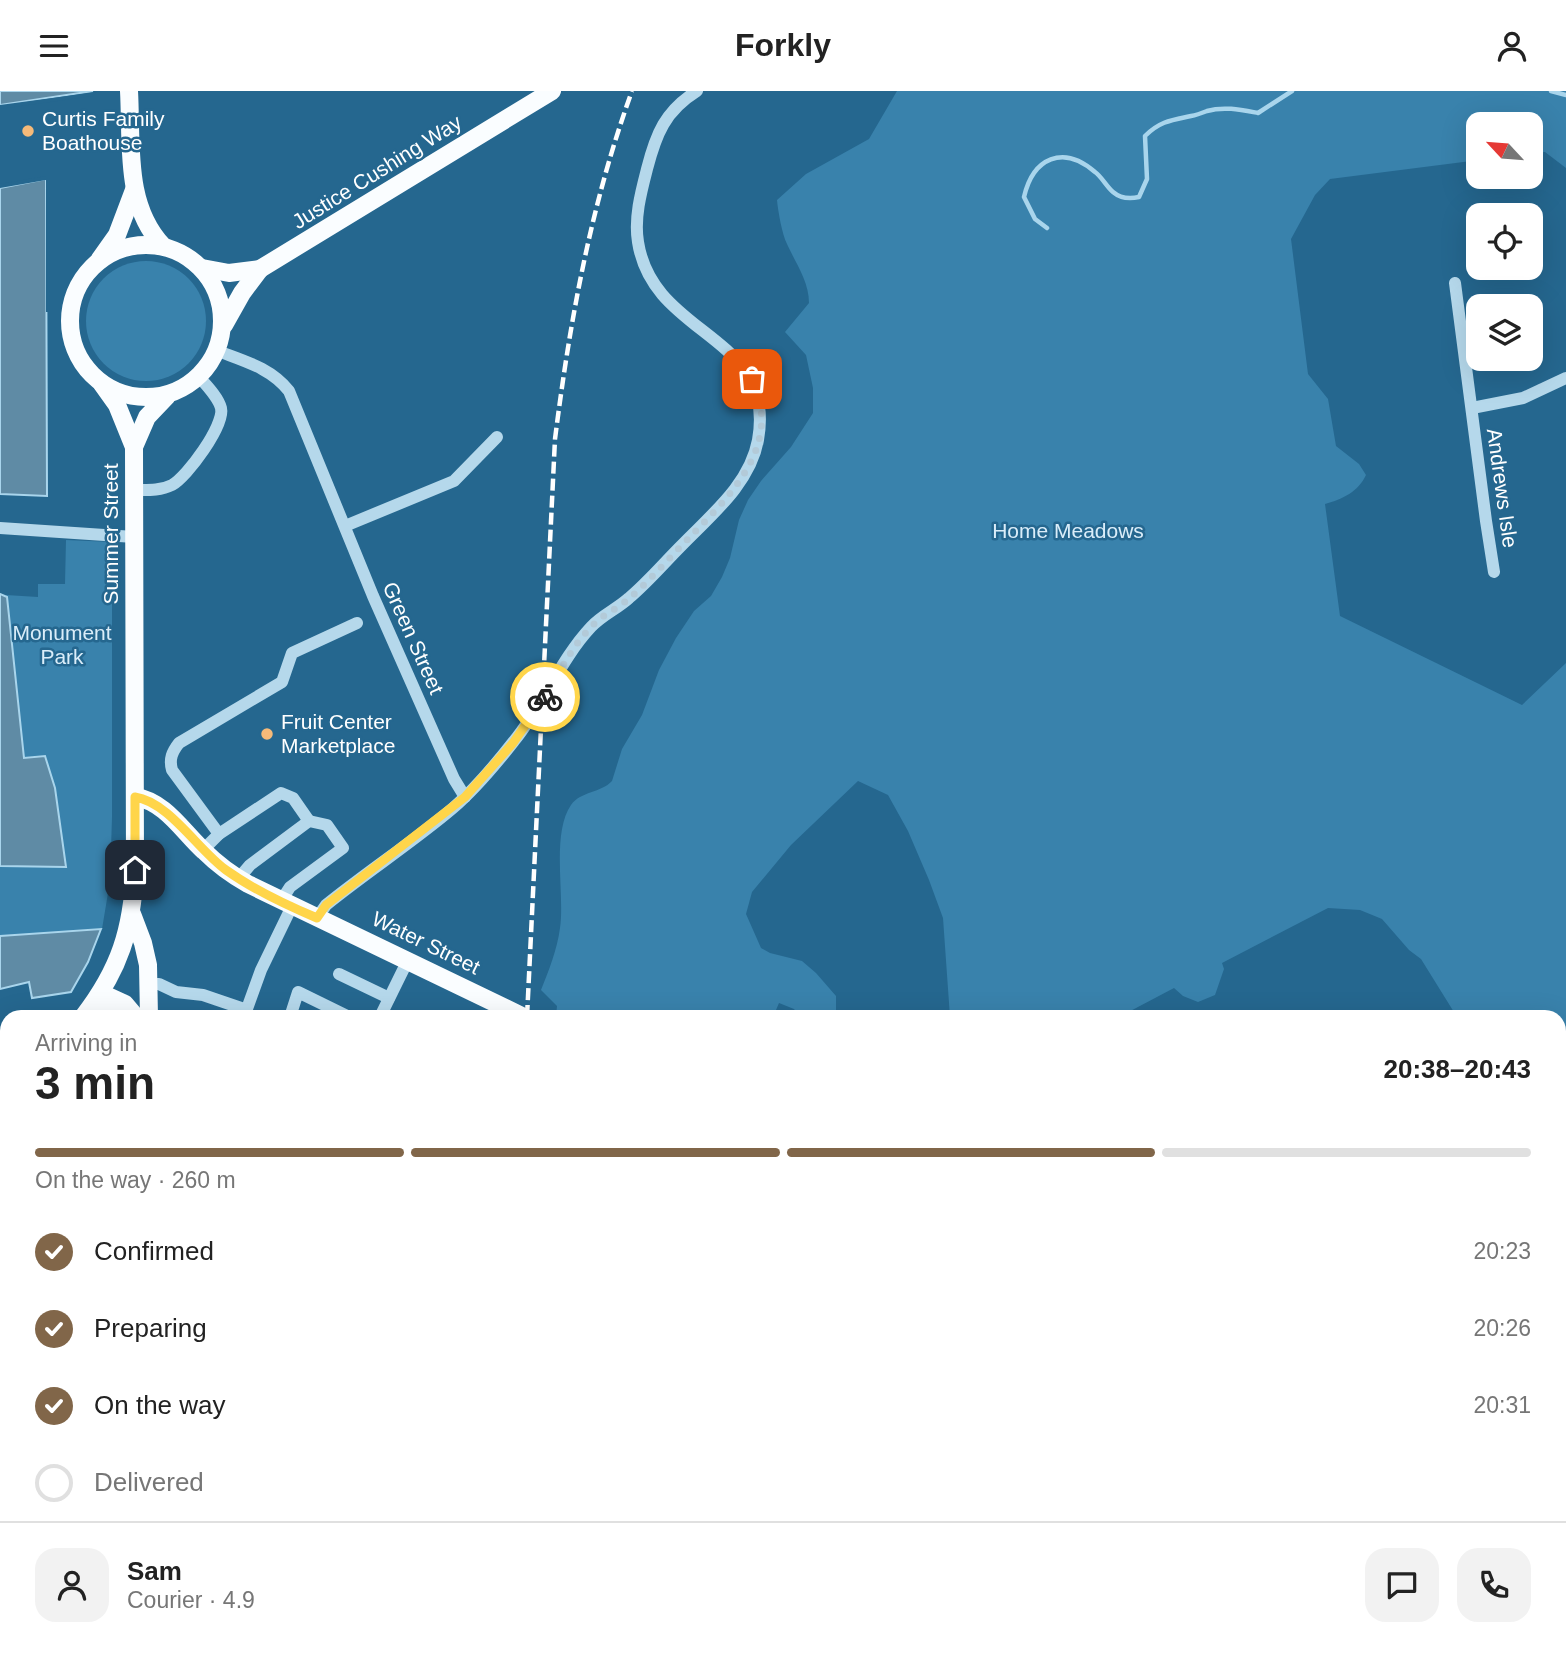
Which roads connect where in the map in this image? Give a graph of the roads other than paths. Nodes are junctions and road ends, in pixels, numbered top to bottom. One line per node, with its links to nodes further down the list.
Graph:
1 (129, 91): 4 (main road)
2 (552, 91): 8 (main road, Justice Cushing Way)
3 (696, 91): 26 (street)
4 (134, 190): 5 (main road); 6 (main road)
5 (163, 246): 6 (main road); 7 (main road)
6 (99, 260): 14 (main road)
7 (202, 268): 8 (main road, Justice Cushing Way); 10 (main road)
8 (260, 269): 10 (main road, Justice Cushing Way)
9 (1455, 283): 16 (street, Andrews Isle)
10 (224, 324): 11 (main road)
11 (218, 351): 12 (main road); 20 (street, Green Street)
12 (199, 377): 15 (main road); 19 (street)
13 (1566, 378): 16 (street, Andrews Isle)
14 (102, 384): 15 (main road); 18 (main road, Summer Street)
15 (167, 396): 18 (main road, Summer Street)
16 (1472, 408): 23 (street, Andrews Isle)
17 (497, 437): 20 (street)
18 (134, 447): 19 (main road, Summer Street)
19 (134, 490): 22 (main road, Summer Street)
20 (345, 526): 26 (street, Green Street)
21 (0, 528): 22 (street)
22 (134, 537): 25 (main road, Summer Street)
23 (1494, 572)
24 (357, 623): 28 (street)
25 (135, 797): 29 (main road, Water Street); 32 (main road, Summer Street)
26 (465, 797): 33 (street)
27 (310, 821): 28 (street); 30 (street); 31 (street)
28 (219, 834): 29 (street)
29 (202, 850): 30 (main road, Water Street)
30 (239, 879): 31 (main road, Water Street)
31 (286, 904): 33 (main road, Water Street); 44 (street)
32 (131, 913): 36 (main road); 37 (main road, Summer Street)
33 (317, 918): 34 (main road, Water Street)
34 (408, 960): 38 (street); 48 (main road, Water Street)
35 (339, 974): 38 (street)
36 (149, 984): 42 (main road); 43 (street)
37 (101, 993): 39 (main road, Summer Street); 40 (main road); 41 (main road)
38 (389, 998): 47 (street)
39 (88, 1010)
40 (107, 1010)
41 (130, 1010)
42 (149, 1010)
43 (238, 1010)
44 (246, 1010)
45 (292, 1010): 46 (street)
46 (335, 1010)
47 (383, 1010)
48 (510, 1010)

